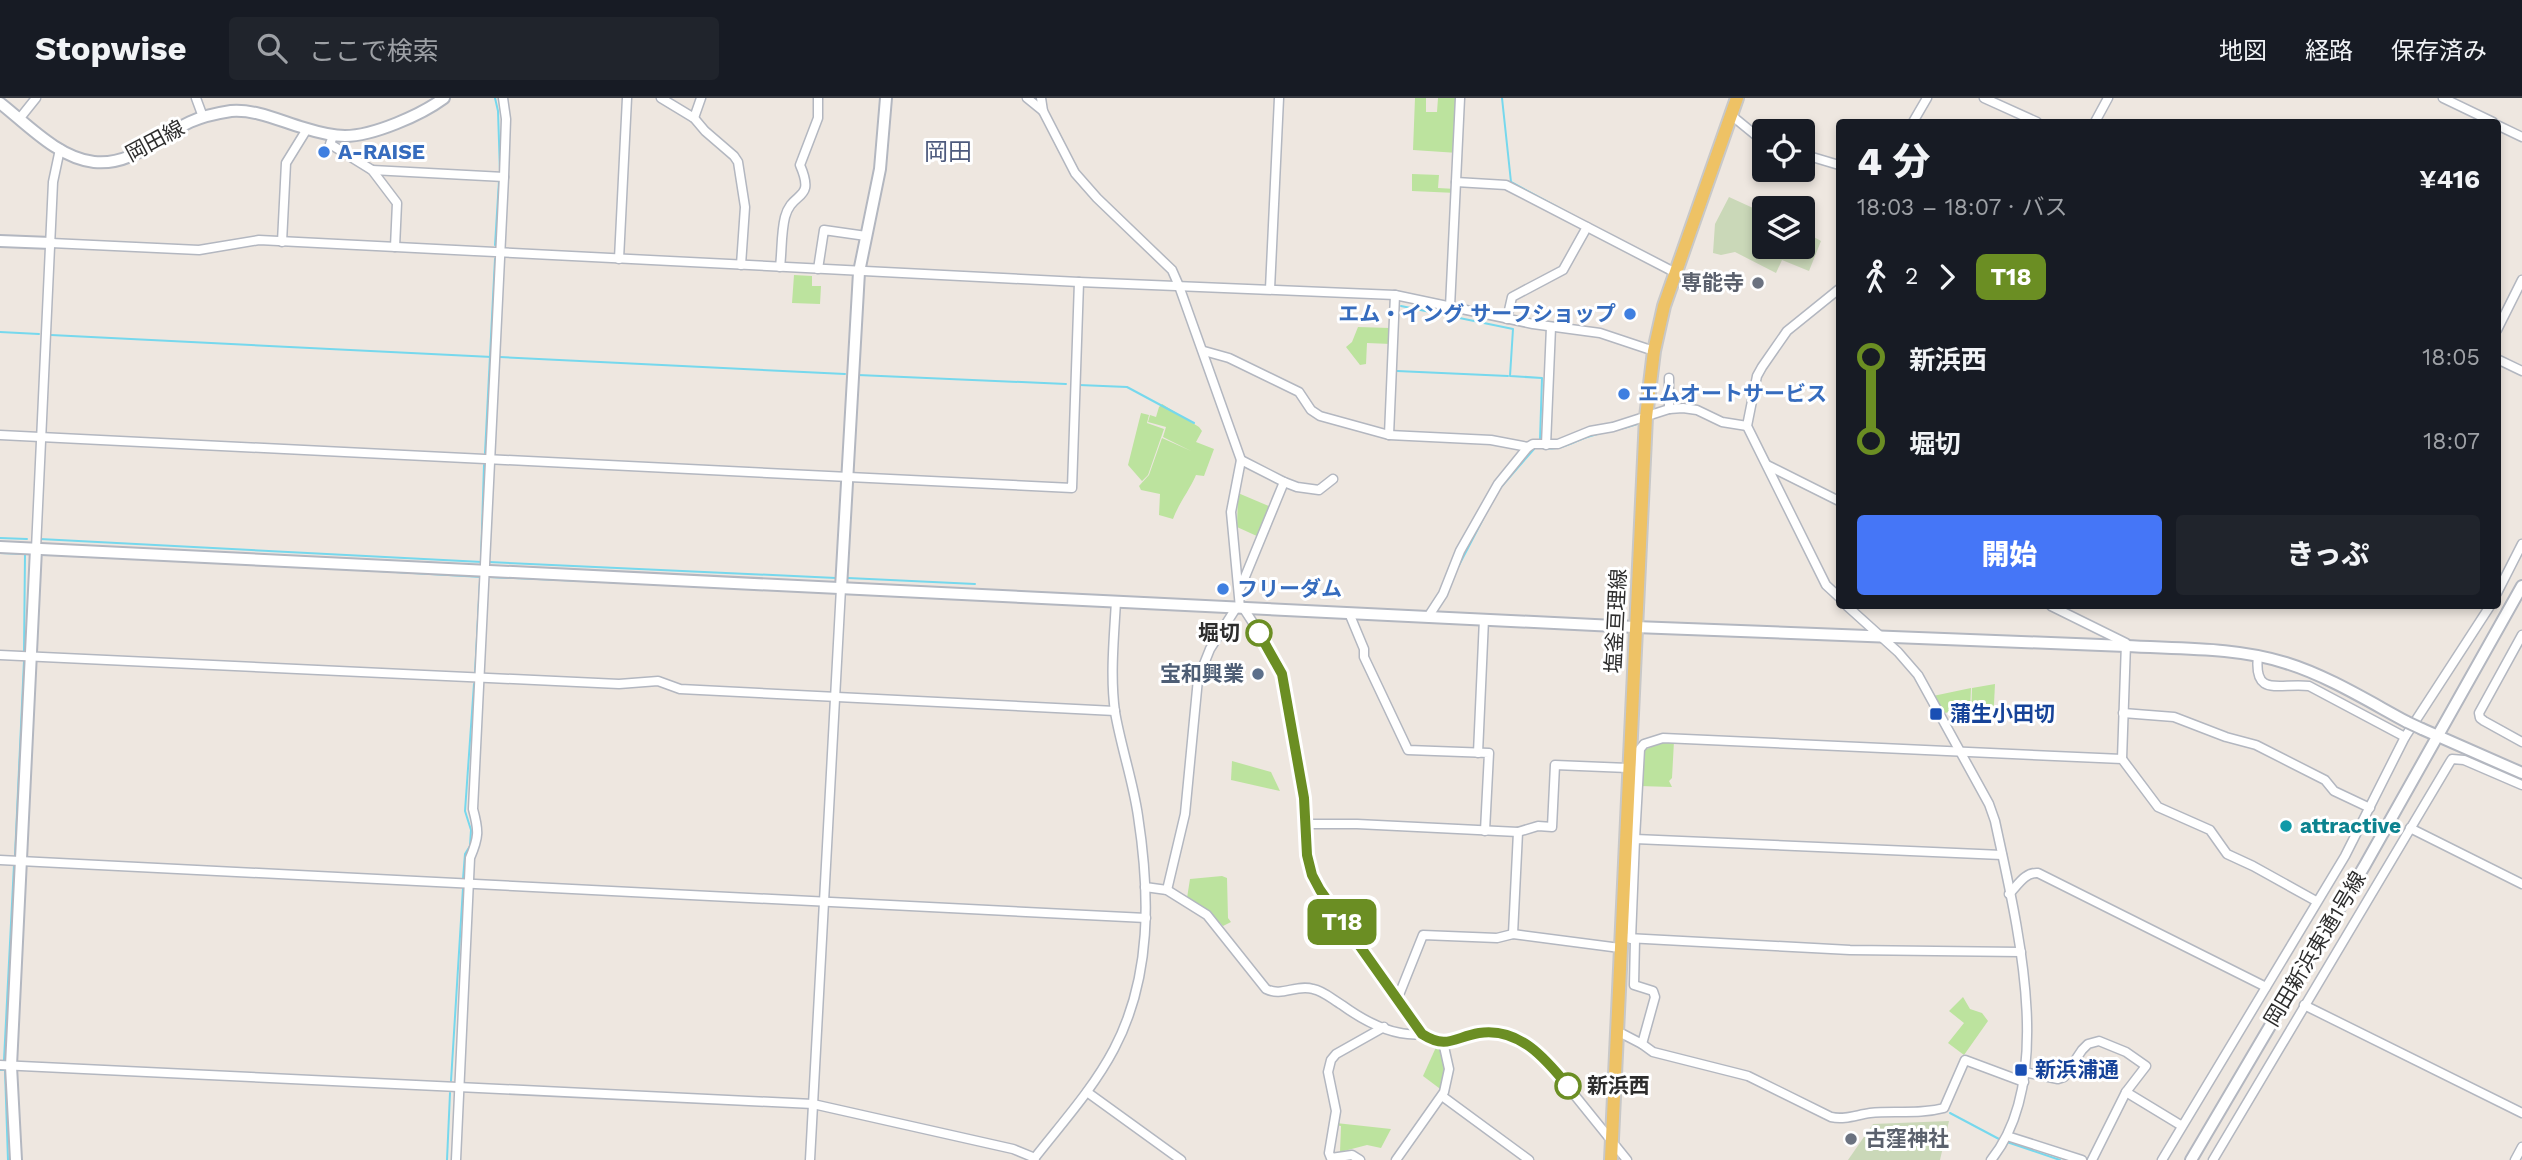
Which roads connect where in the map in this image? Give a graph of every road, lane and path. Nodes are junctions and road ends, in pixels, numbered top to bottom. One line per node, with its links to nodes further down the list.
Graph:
1 (36, 98): 23 (street)
2 (196, 98): 22 (street)
3 (444, 98): 32 (street, 岡田線)
4 (503, 98): 38 (street)
5 (627, 98): 47 (street)
6 (661, 98): 24 (street)
7 (701, 98): 24 (street)
8 (818, 98): 49 (street)
9 (886, 98): 41 (street)
10 (1027, 98): 20 (street)
11 (1041, 98): 20 (street)
12 (1279, 98): 56 (street)
13 (1460, 98): 39 (street)
14 (1737, 98): 21 (main road, 塩釜亘理線)
15 (1927, 98): 25 (street)
16 (1984, 98): 26 (street)
17 (2108, 98): 27 (street)
18 (2443, 98): 28 (street)
19 (0, 103): 23 (street)
20 (1043, 111): 55 (street)
21 (1731, 115): 31 (street); 52 (main road, 塩釜亘理線)
22 (203, 117): 30 (street, 岡田線); 34 (street, 岡田線)
23 (20, 118): 34 (street)
24 (694, 118): 48 (street)
25 (1915, 119)
26 (2030, 119)
27 (2097, 119)
28 (2485, 119)
29 (2501, 127): 33 (street)
30 (307, 129): 32 (street, 岡田線); 43 (street)
31 (1752, 132)
32 (333, 135): 37 (street)
33 (2522, 137)
34 (63, 151): 44 (street)
35 (1815, 158): 36 (street)
36 (1836, 164)
37 (372, 170): 38 (street); 45 (street)
38 (504, 177): 46 (street)
39 (1456, 181): 40 (street); 59 (street)
40 (1587, 227): 52 (street); 60 (street)
41 (866, 236): 50 (street); 51 (street)
42 (0, 241): 44 (street)
43 (282, 242): 44 (street); 45 (street)
44 (51, 243): 73 (street)
45 (395, 247): 46 (street)
46 (500, 253): 47 (street); 76 (street)
47 (619, 259): 48 (street)
48 (741, 265): 49 (street)
49 (780, 267): 50 (street)
50 (818, 269): 51 (street)
51 (859, 272): 54 (street); 79 (street)
52 (1674, 272): 64 (main road, 塩釜亘理線)
53 (2522, 281): 61 (street)
54 (1079, 282): 55 (street); 79 (street)
55 (1179, 286): 56 (street); 63 (street)
56 (1270, 289): 58 (street)
57 (1836, 291): 70 (street)
58 (1395, 295): 59 (street); 72 (street)
59 (1450, 307): 60 (street)
60 (1507, 319): 62 (street)
61 (2501, 322)
62 (1551, 327): 64 (street); 74 (street)
63 (1204, 351): 72 (street); 77 (street)
64 (1654, 351): 69 (main road, 塩釜亘理線)
65 (2501, 361): 66 (street)
66 (2522, 371)
67 (1669, 378): 68 (street)
68 (1670, 409): 69 (street); 70 (street)
69 (1646, 417): 74 (street); 100 (main road, 塩釜亘理線)
70 (1747, 426): 78 (street)
71 (0, 435): 73 (street)
72 (1389, 435): 75 (street)
73 (42, 437): 76 (street); 85 (street)
74 (1546, 445): 75 (street)
75 (1528, 447): 98 (street)
76 (490, 459): 79 (street); 86 (street)
77 (1241, 460): 81 (street); 90 (street)
78 (1767, 466): 82 (street); 91 (street)
79 (846, 477): 89 (street)
80 (1333, 479): 81 (street)
81 (1284, 482): 90 (street)
82 (1836, 500)
83 (2522, 544): 87 (street)
84 (0, 547): 85 (street)
85 (36, 549): 86 (street); 106 (street)
86 (485, 571): 89 (street); 107 (street)
87 (2501, 586)
88 (2522, 586): 111 (street, 岡田新浜東通1号線)
89 (841, 588): 92 (street); 108 (street)
90 (1239, 591): 93 (street)
91 (1836, 594)
92 (1116, 601): 93 (street); 109 (street)
93 (1240, 608): 97 (street); 121 (street); 132 (street)
94 (1857, 609): 102 (street)
95 (2057, 609): 103 (street)
96 (2488, 609): 112 (street)
97 (1349, 613): 98 (street); 115 (street)
98 (1428, 617): 99 (street)
99 (1484, 619): 100 (street); 115 (street)
100 (1635, 628): 102 (street); 117 (main road, 塩釜亘理線)
101 (2522, 635): 113 (street)
102 (1880, 637): 103 (street); 114 (street)
103 (2126, 646): 105 (street); 110 (street)
104 (0, 655): 106 (street)
105 (2258, 656): 111 (street, bridge); 112 (street)
106 (30, 657): 107 (street); 128 (street)
107 (480, 678): 108 (street); 129 (street)
108 (835, 696): 109 (street); 134 (street)
109 (1115, 711): 131 (street)
110 (2123, 713): 116 (street); 120 (street)
111 (2438, 736): 118 (street); 175 (street, 岡田新浜東通1号線)
112 (2405, 737): 120 (street)
113 (2522, 742)
114 (1957, 750): 116 (street); 125 (street); 126 (street)
115 (1478, 753): 123 (street)
116 (2122, 759): 135 (street)
117 (1628, 768): 124 (street); 138 (main road, 塩釜亘理線)
118 (2522, 773)
119 (2522, 785): 122 (street)
120 (2370, 808): 135 (street)
121 (1304, 824): 123 (street); 141 (street)
122 (2410, 828): 130 (street); 142 (street)
123 (1485, 831): 124 (street)
124 (1518, 832): 137 (street)
125 (1635, 839): 126 (street); 138 (street)
126 (2002, 855): 133 (street)
127 (0, 860): 128 (street)
128 (20, 861): 129 (street); 148 (street)
129 (469, 882): 134 (street); 151 (street)
130 (2522, 884)
131 (1145, 887): 132 (street); 136 (street)
132 (1167, 890): 143 (street)
133 (2009, 894): 139 (street); 140 (street)
134 (822, 900): 136 (street); 155 (street)
135 (2316, 901): 140 (street)
136 (1146, 918): 152 (street)
137 (1513, 934): 138 (street); 141 (street)
138 (1627, 941): 139 (street); 144 (main road, 塩釜亘理線); 147 (street)
139 (2021, 953): 149 (street)
140 (2266, 987): 157 (street)
141 (1397, 1000): 145 (street)
142 (2304, 1006): 156 (street); 176 (street)
143 (1384, 1027): 145 (street); 166 (street)
144 (1617, 1031): 147 (street); 159 (main road, 塩釜亘理線)
145 (1422, 1034): 146 (street)
146 (1443, 1042): 154 (street); 159 (street)
147 (1642, 1044): 150 (street)
148 (5, 1066): 151 (street); 162 (street)
149 (2024, 1072): 150 (street); 153 (street)
150 (2024, 1082): 158 (street)
151 (459, 1089): 155 (street); 163 (street)
152 (1087, 1092): 161 (street); 165 (street)
153 (2126, 1092): 157 (street); 173 (street)
154 (1442, 1096): 167 (street); 168 (street)
155 (813, 1104): 161 (street); 164 (street)
156 (2522, 1113)
157 (2182, 1126): 174 (street)
158 (2005, 1140): 171 (street); 172 (street)
159 (1612, 1144): 169 (main road, 塩釜亘理線); 170 (street)
160 (2522, 1147): 177 (street)
161 (1034, 1159)
162 (16, 1160)
163 (456, 1160)
164 (810, 1160)
165 (1181, 1160)
166 (1360, 1160)
167 (1396, 1160)
168 (1529, 1160)
169 (1611, 1160)
170 (1627, 1160)
171 (1991, 1160)
172 (2082, 1160)
173 (2092, 1160)
174 (2162, 1160)
175 (2191, 1160)
176 (2213, 1160)
177 (2515, 1160)

